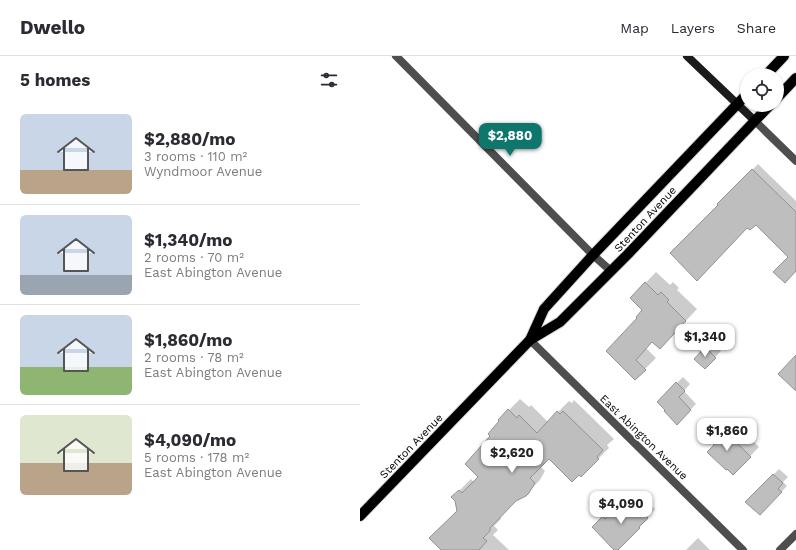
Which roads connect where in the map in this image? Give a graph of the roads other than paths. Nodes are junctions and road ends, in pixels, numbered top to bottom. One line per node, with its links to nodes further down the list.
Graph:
1 (396, 56): 12 (street)
2 (687, 56): 8 (street)
3 (784, 56): 4 (main road)
4 (773, 68)
5 (796, 78): 6 (main road)
6 (784, 91)
7 (740, 102): 8 (main road, Stenton Avenue)
8 (737, 105): 10 (street); 12 (main road, Stenton Avenue)
9 (763, 112): 10 (main road, Stenton Avenue)
10 (755, 121): 11 (street); 13 (main road, Stenton Avenue)
11 (796, 161)
12 (593, 255): 13 (street); 14 (main road, Stenton Avenue)
13 (611, 271): 14 (main road, Stenton Avenue)
14 (530, 340): 15 (main road, Stenton Avenue); 17 (street, East Abington Avenue)
15 (360, 516)
16 (796, 534): 18 (street)
17 (743, 550)
18 (780, 550)

